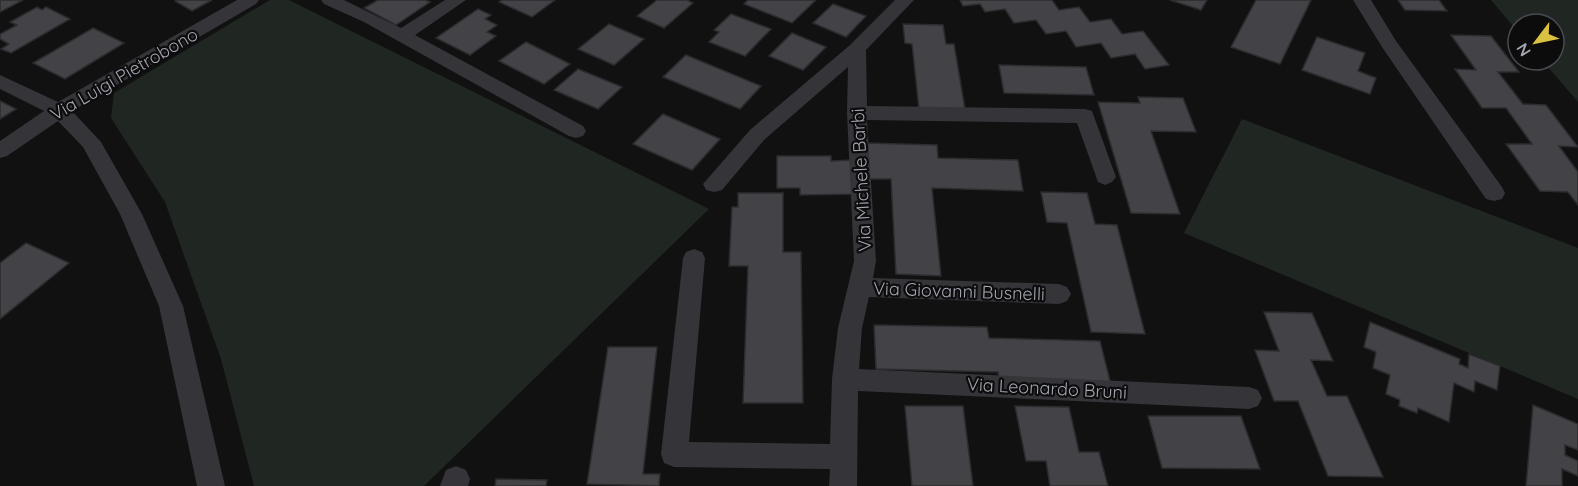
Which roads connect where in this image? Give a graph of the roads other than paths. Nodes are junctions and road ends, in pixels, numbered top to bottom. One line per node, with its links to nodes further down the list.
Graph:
1 (250, 0): 9 (street, Via Luigi Pietrobono)
2 (330, 0): 6 (street)
3 (457, 0): 6 (street)
4 (905, 0): 7 (street)
5 (1362, 0): 15 (street)
6 (401, 36): 11 (street)
7 (857, 50): 10 (street, Via Michele Barbi); 14 (street)
8 (0, 81): 9 (street)
9 (59, 110): 12 (street, Via Luigi Pietrobono); 22 (street)
10 (857, 113): 13 (street); 17 (street, Via Michele Barbi)
11 (576, 131)
12 (0, 151)
13 (1105, 177)
14 (714, 184)
15 (1494, 193)
16 (694, 258): 21 (street)
17 (858, 287): 18 (street, Via Giovanni Busnelli); 19 (street, Via Michele Barbi)
18 (1059, 294)
19 (845, 379): 20 (street, Via Leonardo Bruni); 21 (street, Via Michele Barbi)
20 (1249, 398)
21 (842, 457): 23 (street, Via Michele Barbi)
22 (211, 486)
23 (843, 486)

